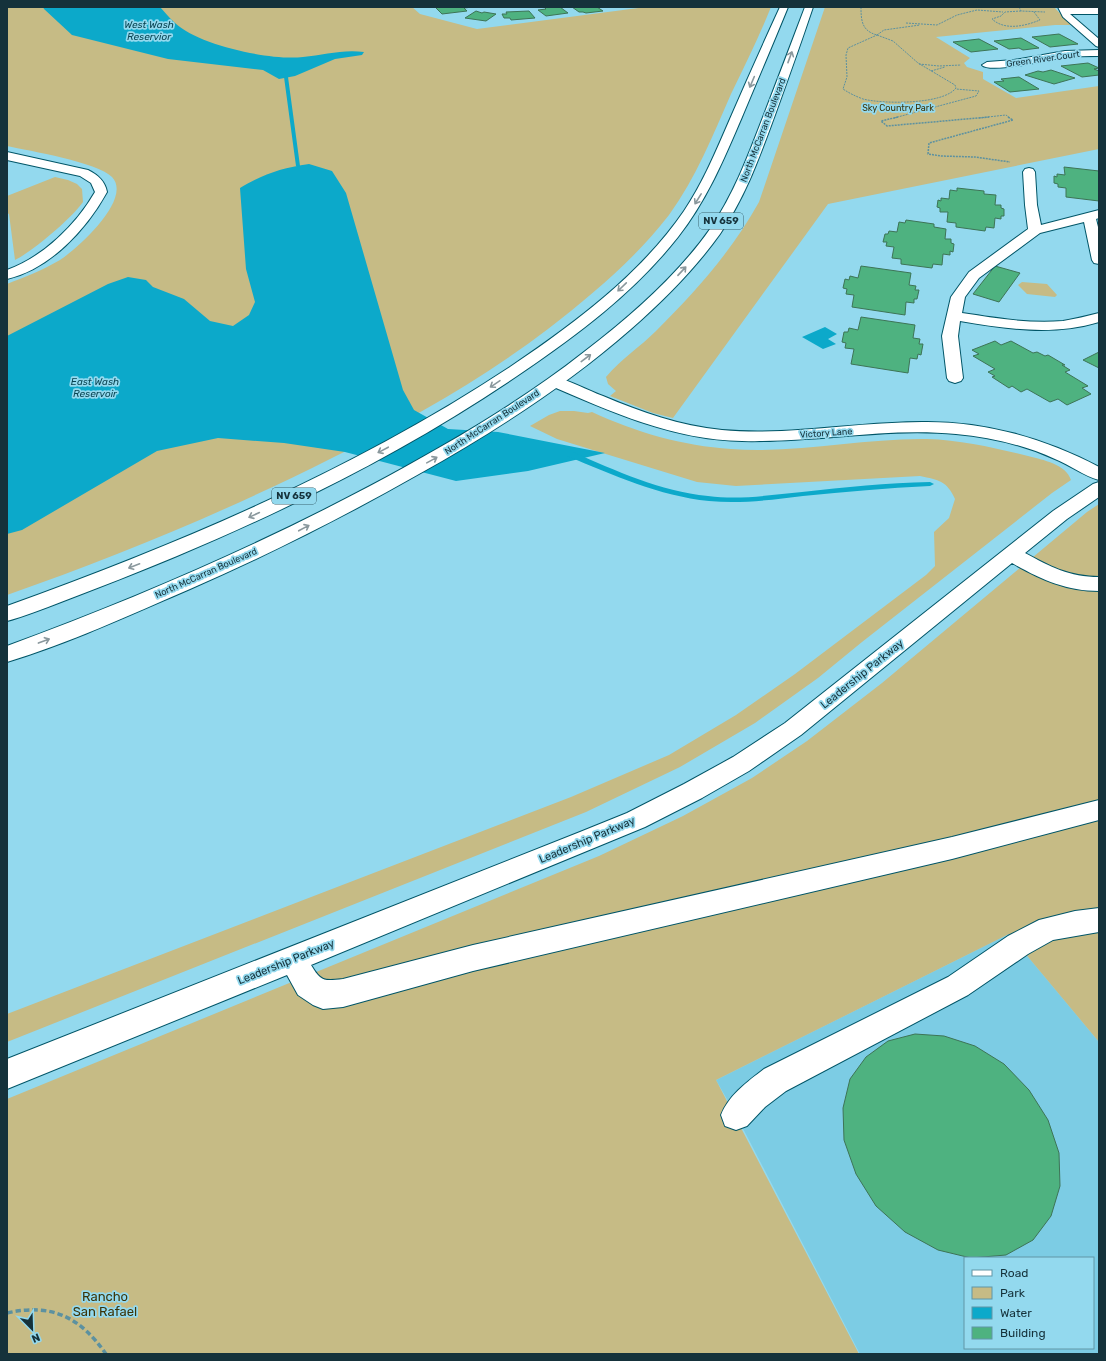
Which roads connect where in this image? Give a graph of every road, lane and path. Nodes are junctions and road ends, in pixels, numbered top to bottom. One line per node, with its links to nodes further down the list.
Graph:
1 (784, 7): 30 (main road, NV 659, one-way to 30)
2 (809, 7): 33 (main road, North McCarran Boulevard / NV 659, one-way to 2)
3 (861, 7): 13 (path)
4 (1019, 7): 6 (path)
5 (1063, 9): 7 (main road); 14 (main road)
6 (1021, 11): 8 (path); 9 (path)
7 (1099, 11)
8 (1003, 12): 9 (path); 12 (path)
9 (1034, 12): 10 (path)
10 (1048, 12)
11 (906, 23): 12 (path)
12 (920, 25): 13 (path)
13 (878, 35): 16 (path); 21 (path)
14 (1099, 44)
15 (1099, 53): 18 (main road, Green River Court)
16 (919, 64): 19 (path); 20 (path)
17 (961, 64): 19 (path)
18 (987, 65)
19 (950, 66): 20 (path)
20 (930, 71): 21 (path)
21 (956, 89): 23 (path)
22 (7, 156): 27 (main road)
23 (1029, 172): 25 (main road)
24 (1094, 215): 25 (main road); 26 (main road)
25 (1035, 230): 28 (main road)
26 (1099, 260)
27 (7, 275)
28 (954, 316): 29 (main road); 32 (main road)
29 (1099, 317)
30 (561, 338): 31 (main road, NV 659); 33 (main road)
31 (525, 377): 34 (main road); 39 (main road, NV 659, one-way to 39)
32 (955, 378)
33 (555, 382): 34 (main road, North McCarran Boulevard / NV 659); 35 (main road, Victory Lane)
34 (502, 418): 40 (main road, North McCarran Boulevard / NV 659, one-way to 34)
35 (1099, 474)
36 (1099, 488): 37 (main road, Leadership Parkway)
37 (1011, 554): 38 (main road); 43 (main road, Leadership Parkway)
38 (1099, 584)
39 (7, 614)
40 (7, 654)
41 (1099, 810): 43 (main road)
42 (1099, 920): 45 (main road)
43 (294, 959): 44 (main road, Leadership Parkway)
44 (7, 1074)
45 (736, 1115)
46 (7, 1313): 47 (path)
47 (106, 1354)

